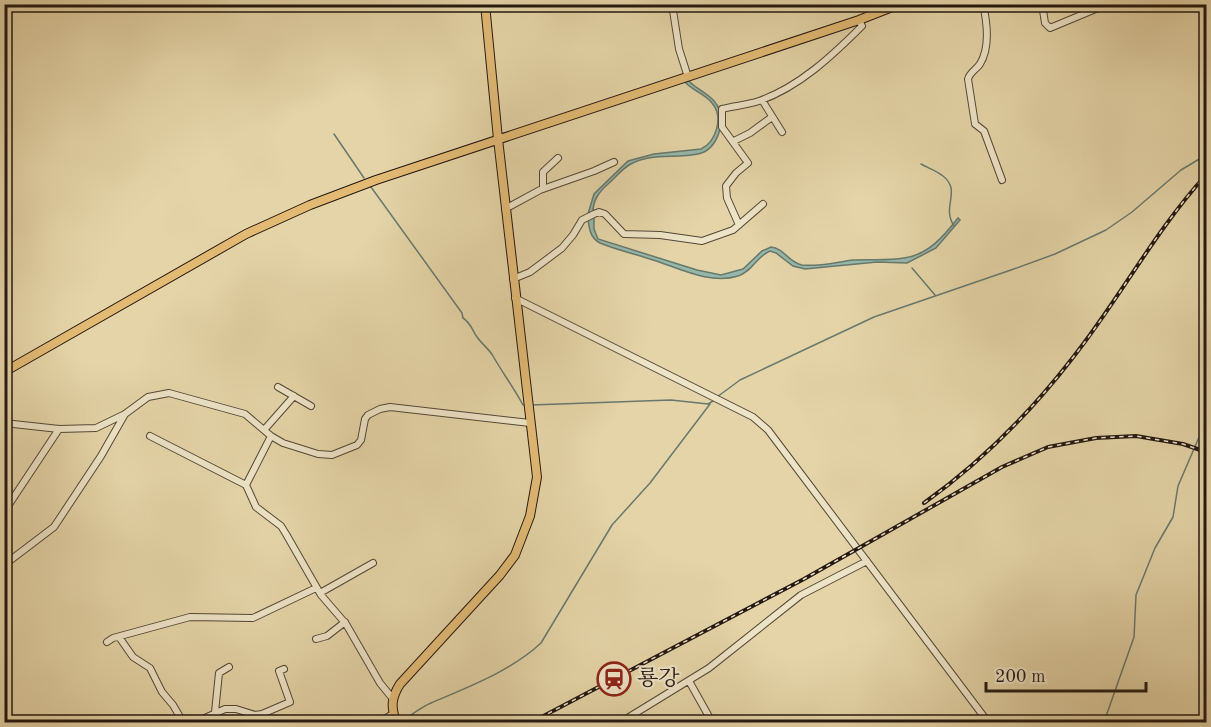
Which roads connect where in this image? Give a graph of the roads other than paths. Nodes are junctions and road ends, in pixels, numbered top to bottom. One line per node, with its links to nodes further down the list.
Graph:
1 (485, 4): 12 (main road)
2 (672, 4): 8 (street)
3 (900, 4): 7 (main road)
4 (982, 4): 16 (street)
5 (1042, 4): 6 (street)
6 (1098, 8)
7 (859, 20): 8 (main road); 9 (street)
8 (684, 78): 12 (main road)
9 (762, 100): 10 (street); 13 (street)
10 (772, 117): 11 (street); 13 (street)
11 (782, 132)
12 (498, 139): 19 (main road); 23 (main road)
13 (734, 141): 20 (street)
14 (558, 158): 17 (street)
15 (614, 162): 17 (street)
16 (1002, 180)
17 (543, 189): 19 (street)
18 (763, 204): 20 (street)
19 (505, 208): 21 (main road)
20 (739, 225): 21 (street)
21 (513, 279): 22 (main road)
22 (515, 298): 29 (main road); 36 (street)
23 (4, 372)
24 (278, 387): 25 (street)
25 (294, 396): 26 (street); 31 (street)
26 (312, 406)
27 (125, 414): 30 (street); 31 (street); 38 (street)
28 (4, 423): 30 (street)
29 (530, 423): 32 (street); 47 (main road)
30 (59, 429): 35 (street)
31 (264, 430): 32 (street)
32 (271, 435): 34 (street)
33 (150, 436): 34 (street)
34 (246, 485): 39 (street)
35 (4, 512)
36 (867, 561): 46 (street); 57 (street)
37 (373, 563): 39 (street)
38 (4, 565)
39 (318, 591): 40 (street); 41 (street)
40 (345, 622): 42 (street); 47 (street)
41 (119, 637): 43 (street); 51 (street)
42 (316, 639)
43 (107, 642)
44 (229, 667): 48 (street)
45 (284, 669): 49 (street)
46 (689, 681): 55 (street); 56 (street)
47 (393, 699): 50 (main road)
48 (215, 712): 49 (street); 52 (street)
49 (251, 713): 53 (street)
50 (395, 719): 54 (street)
51 (183, 723)
52 (196, 723)
53 (256, 723)
54 (379, 723)
55 (621, 723)
56 (712, 723)
57 (988, 723)

